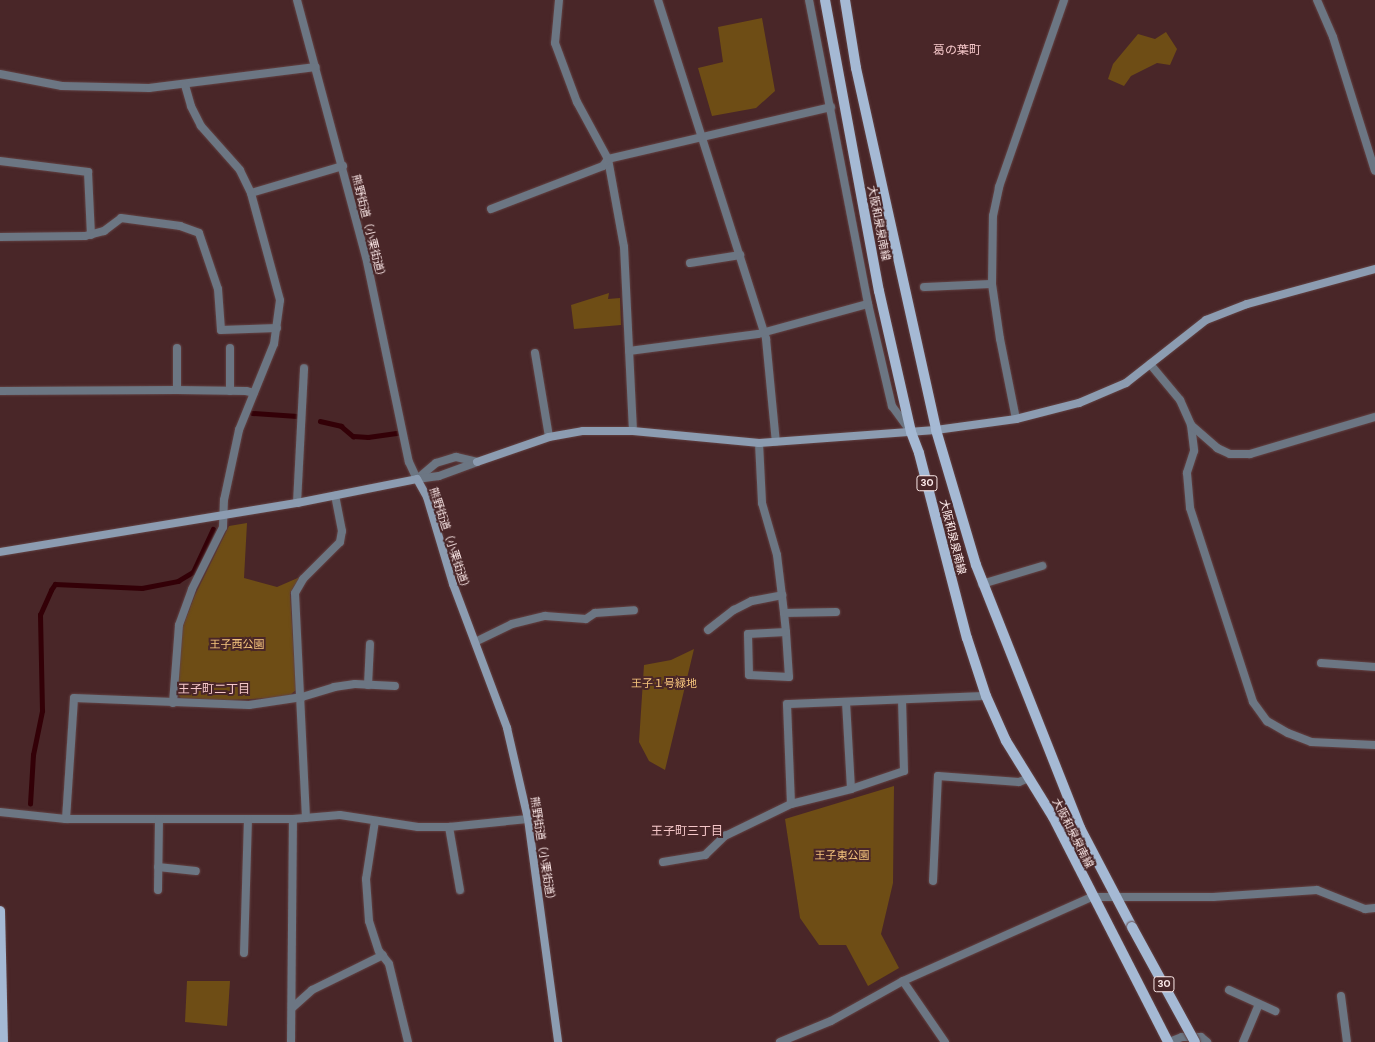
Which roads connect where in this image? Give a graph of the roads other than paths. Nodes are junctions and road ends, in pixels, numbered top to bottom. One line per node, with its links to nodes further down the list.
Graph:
1 (297, 0): 9 (street, 熊野街道（小栗街道）)
2 (558, 0): 14 (street)
3 (658, 0): 13 (street)
4 (809, 0): 12 (street)
5 (825, 0): 45 (main road, 大阪和泉泉南線 / 30)
6 (845, 0): 43 (main road, 大阪和泉泉南線 / 30)
7 (1064, 0): 25 (street)
8 (1317, 0): 17 (street)
9 (316, 67): 11 (street); 16 (street, 熊野街道（小栗街道）)
10 (0, 74): 11 (street)
11 (185, 85): 18 (street)
12 (831, 107): 13 (street); 27 (street)
13 (702, 136): 14 (street); 22 (street)
14 (608, 159): 19 (street); 32 (street)
15 (0, 161): 20 (street)
16 (343, 166): 18 (street); 50 (street, 熊野街道（小栗街道）)
17 (1375, 171)
18 (251, 193): 28 (street)
19 (490, 209)
20 (91, 235): 21 (street); 28 (street)
21 (0, 238)
22 (740, 255): 23 (street); 29 (street)
23 (690, 263)
24 (1375, 269): 34 (street)
25 (992, 284): 26 (street); 41 (street)
26 (924, 287)
27 (868, 304): 29 (street); 45 (street)
28 (277, 328): 39 (street)
29 (764, 332): 32 (street); 47 (street)
30 (177, 348): 36 (street)
31 (230, 348): 38 (street)
32 (629, 351): 44 (street)
33 (535, 353): 46 (street)
34 (1150, 364): 41 (street); 42 (street)
35 (304, 368): 52 (street)
36 (177, 390): 37 (street); 38 (street)
37 (0, 391)
38 (230, 391): 39 (street)
39 (254, 393): 53 (street)
40 (1375, 417): 42 (street)
41 (1016, 419): 43 (street)
42 (1191, 425): 74 (street)
43 (936, 430): 45 (street); 56 (main road, 大阪和泉泉南線 / 30)
44 (633, 431): 46 (street); 48 (street)
45 (911, 432): 47 (street); 69 (main road, 大阪和泉泉南線 / 30)
46 (549, 437): 49 (street)
47 (776, 442): 48 (street)
48 (759, 443): 57 (street)
49 (477, 462): 50 (street); 50 (street)
50 (417, 479): 51 (street); 63 (street, 熊野街道（小栗街道）)
51 (335, 496): 52 (street); 70 (street)
52 (297, 503): 53 (street)
53 (225, 514): 54 (street); 73 (street)
54 (0, 552)
55 (1042, 566): 56 (street)
56 (982, 584): 93 (main road, 大阪和泉泉南線 / 30)
57 (782, 595): 60 (street); 61 (street)
58 (634, 610): 63 (street)
59 (836, 612): 60 (street)
60 (784, 613): 62 (street)
61 (708, 630)
62 (786, 632): 62 (street)
63 (475, 642): 84 (street, 熊野街道（小栗街道）)
64 (370, 644): 67 (street)
65 (1321, 663): 66 (street)
66 (1375, 667)
67 (368, 685): 68 (street); 70 (street)
68 (395, 686)
69 (986, 696): 71 (street); 75 (main road, 大阪和泉泉南線 / 30)
70 (302, 697): 73 (street); 80 (street)
71 (902, 700): 72 (street); 76 (street)
72 (846, 702): 76 (street); 77 (street)
73 (172, 703): 81 (street)
74 (1375, 745)
75 (1028, 778): 90 (street); 94 (main road, 大阪和泉泉南線 / 30)
76 (851, 789): 77 (street)
77 (791, 804): 87 (street)
78 (0, 812): 81 (street)
79 (248, 818): 82 (street); 83 (street); 97 (street)
80 (306, 818): 83 (street); 85 (street)
81 (66, 819): 82 (street)
82 (159, 819): 88 (street)
83 (293, 819): 103 (street)
84 (528, 819): 86 (street); 108 (street, 熊野街道（小栗街道）)
85 (375, 821): 86 (street); 98 (street)
86 (449, 827): 92 (street)
87 (663, 862)
88 (158, 867): 89 (street); 91 (street)
89 (196, 872)
90 (933, 881)
91 (158, 890)
92 (460, 890)
93 (1115, 896): 94 (street); 95 (street); 112 (main road, 大阪和泉泉南線 / 30, bridge)
94 (1092, 897): 99 (street); 111 (main road, 大阪和泉泉南線 / 30)
95 (1375, 908)
96 (0, 912): 105 (main road)
97 (244, 953)
98 (382, 955): 103 (street); 107 (street)
99 (903, 980): 109 (street); 110 (street)
100 (1229, 990): 102 (street)
101 (1341, 996): 115 (street)
102 (1259, 1004): 104 (street); 114 (street)
103 (292, 1008): 106 (street)
104 (1274, 1011)
105 (3, 1042)
106 (291, 1042)
107 (408, 1042)
108 (558, 1042)
109 (780, 1042)
110 (945, 1042)
111 (1168, 1042): 113 (street)
112 (1195, 1042)
113 (1207, 1042)
114 (1243, 1042)
115 (1347, 1042)

